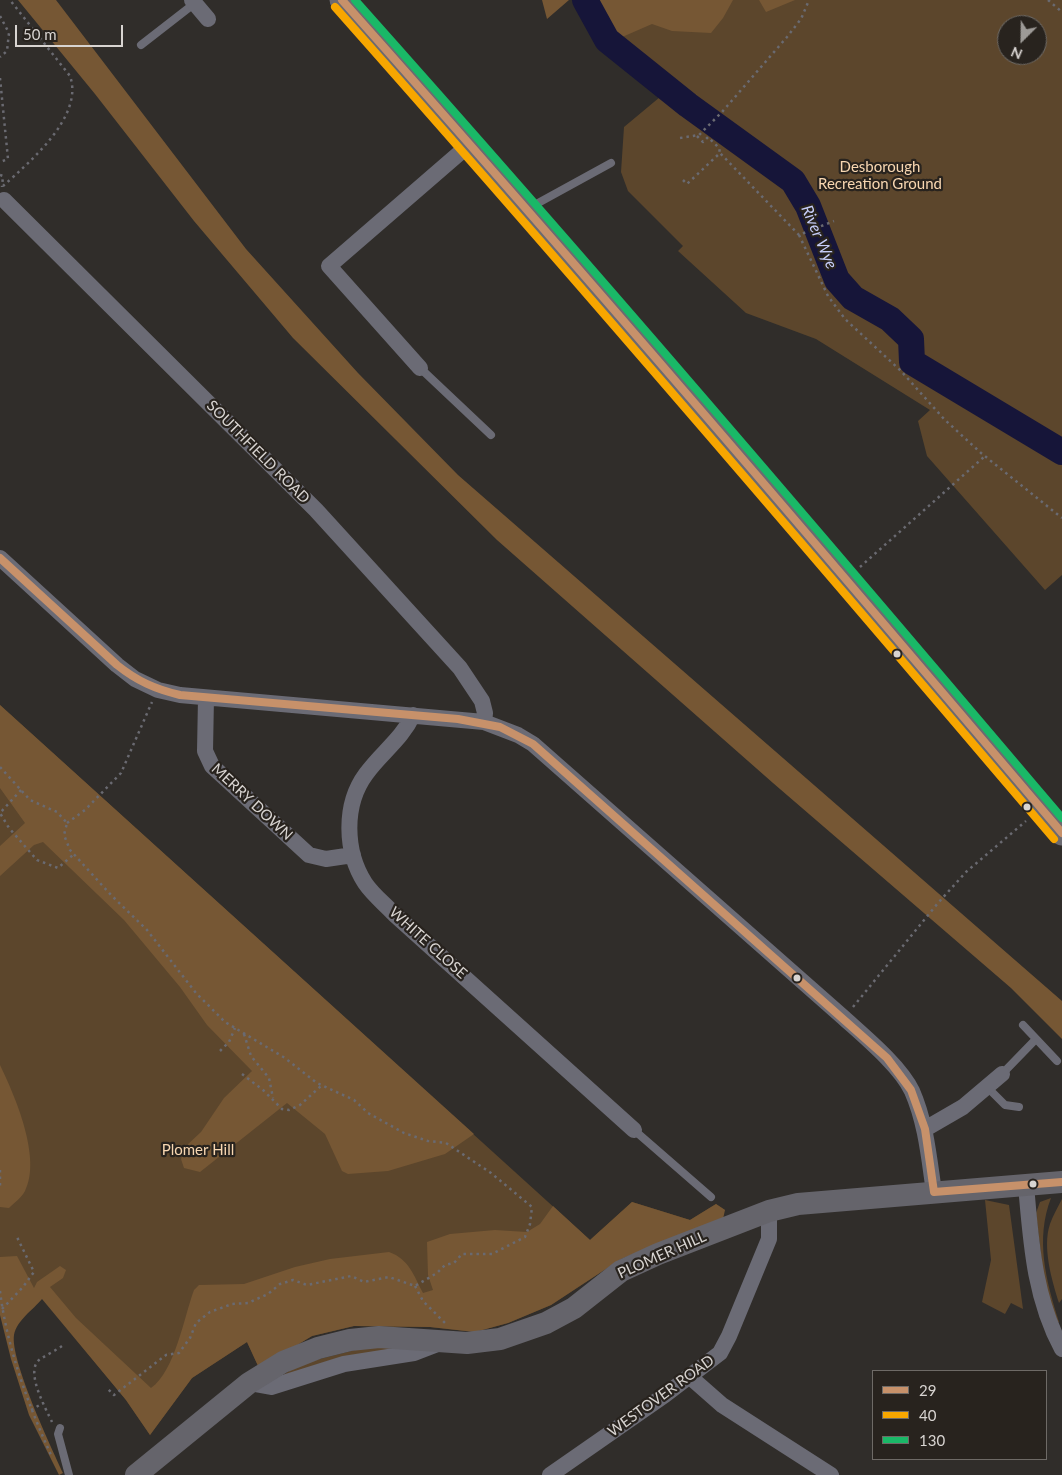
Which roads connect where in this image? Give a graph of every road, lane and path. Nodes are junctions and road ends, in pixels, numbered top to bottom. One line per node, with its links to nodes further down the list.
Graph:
1 (10, 0): 19 (path)
2 (342, 0): 14 (main road)
3 (809, 0): 12 (path)
4 (1048, 0): 6 (path)
5 (194, 2): 8 (street); 9 (lane)
6 (1062, 12)
7 (0, 16): 10 (path)
8 (208, 19)
9 (142, 45)
10 (0, 57)
11 (0, 78): 16 (path)
12 (698, 135): 13 (path); 15 (path)
13 (680, 138)
14 (470, 144): 20 (main road); 23 (street)
15 (720, 153): 18 (path); 22 (path)
16 (0, 162)
17 (611, 163): 20 (lane)
18 (683, 180)
19 (3, 193): 32 (street, SOUTHFIELD ROAD)
20 (525, 210): 28 (main road)
21 (834, 221): 22 (path)
22 (799, 234): 25 (path)
23 (420, 368): 24 (lane)
24 (491, 435)
25 (985, 456): 26 (path); 28 (path)
26 (1062, 518)
27 (0, 558): 29 (street)
28 (846, 579): 35 (main road)
29 (158, 690): 30 (street); 36 (path)
30 (206, 698): 31 (street); 39 (street, MERRY DOWN)
31 (413, 715): 32 (street); 39 (street, WHITE CLOSE)
32 (484, 722): 40 (street)
33 (0, 767): 34 (path)
34 (21, 790): 36 (path); 38 (path)
35 (1040, 809): 37 (main road); 40 (path)
36 (67, 823): 38 (path)
37 (1062, 833)
38 (74, 854): 42 (path)
39 (353, 855): 54 (street, WHITE CLOSE)
40 (844, 1018): 53 (street)
41 (1023, 1025): 44 (lane)
42 (235, 1028): 43 (path); 45 (path)
43 (243, 1032): 49 (path); 51 (path)
44 (1036, 1039): 46 (lane); 48 (lane)
45 (220, 1051)
46 (1057, 1061)
47 (242, 1074): 51 (path)
48 (1002, 1074): 50 (street)
49 (322, 1086): 51 (path); 63 (path)
50 (988, 1088): 52 (lane); 53 (street)
51 (273, 1100)
52 (1019, 1107)
53 (925, 1129): 59 (street)
54 (634, 1130): 60 (lane)
55 (0, 1170): 58 (path)
56 (1062, 1182): 57 (street, PLOMER HILL)
57 (1026, 1185): 59 (street, PLOMER HILL); 68 (street)
58 (0, 1187)
59 (934, 1192): 61 (street, PLOMER HILL)
60 (711, 1197)
61 (769, 1210): 66 (street, PLOMER HILL); 69 (street, WESTOVER ROAD)
62 (17, 1237): 65 (path)
63 (414, 1286): 66 (path); 70 (path)
64 (0, 1291): 65 (path)
65 (2, 1309): 72 (path)
66 (451, 1342): 76 (street, PLOMER HILL)
67 (62, 1346): 71 (path)
68 (1062, 1349)
69 (689, 1376): 77 (street, WESTOVER ROAD); 78 (street)
70 (108, 1388)
71 (43, 1403): 72 (path); 73 (path)
72 (31, 1410): 74 (path)
73 (59, 1431): 75 (lane)
74 (52, 1457)
75 (70, 1475)
76 (136, 1475)
77 (550, 1475)
78 (831, 1475)

